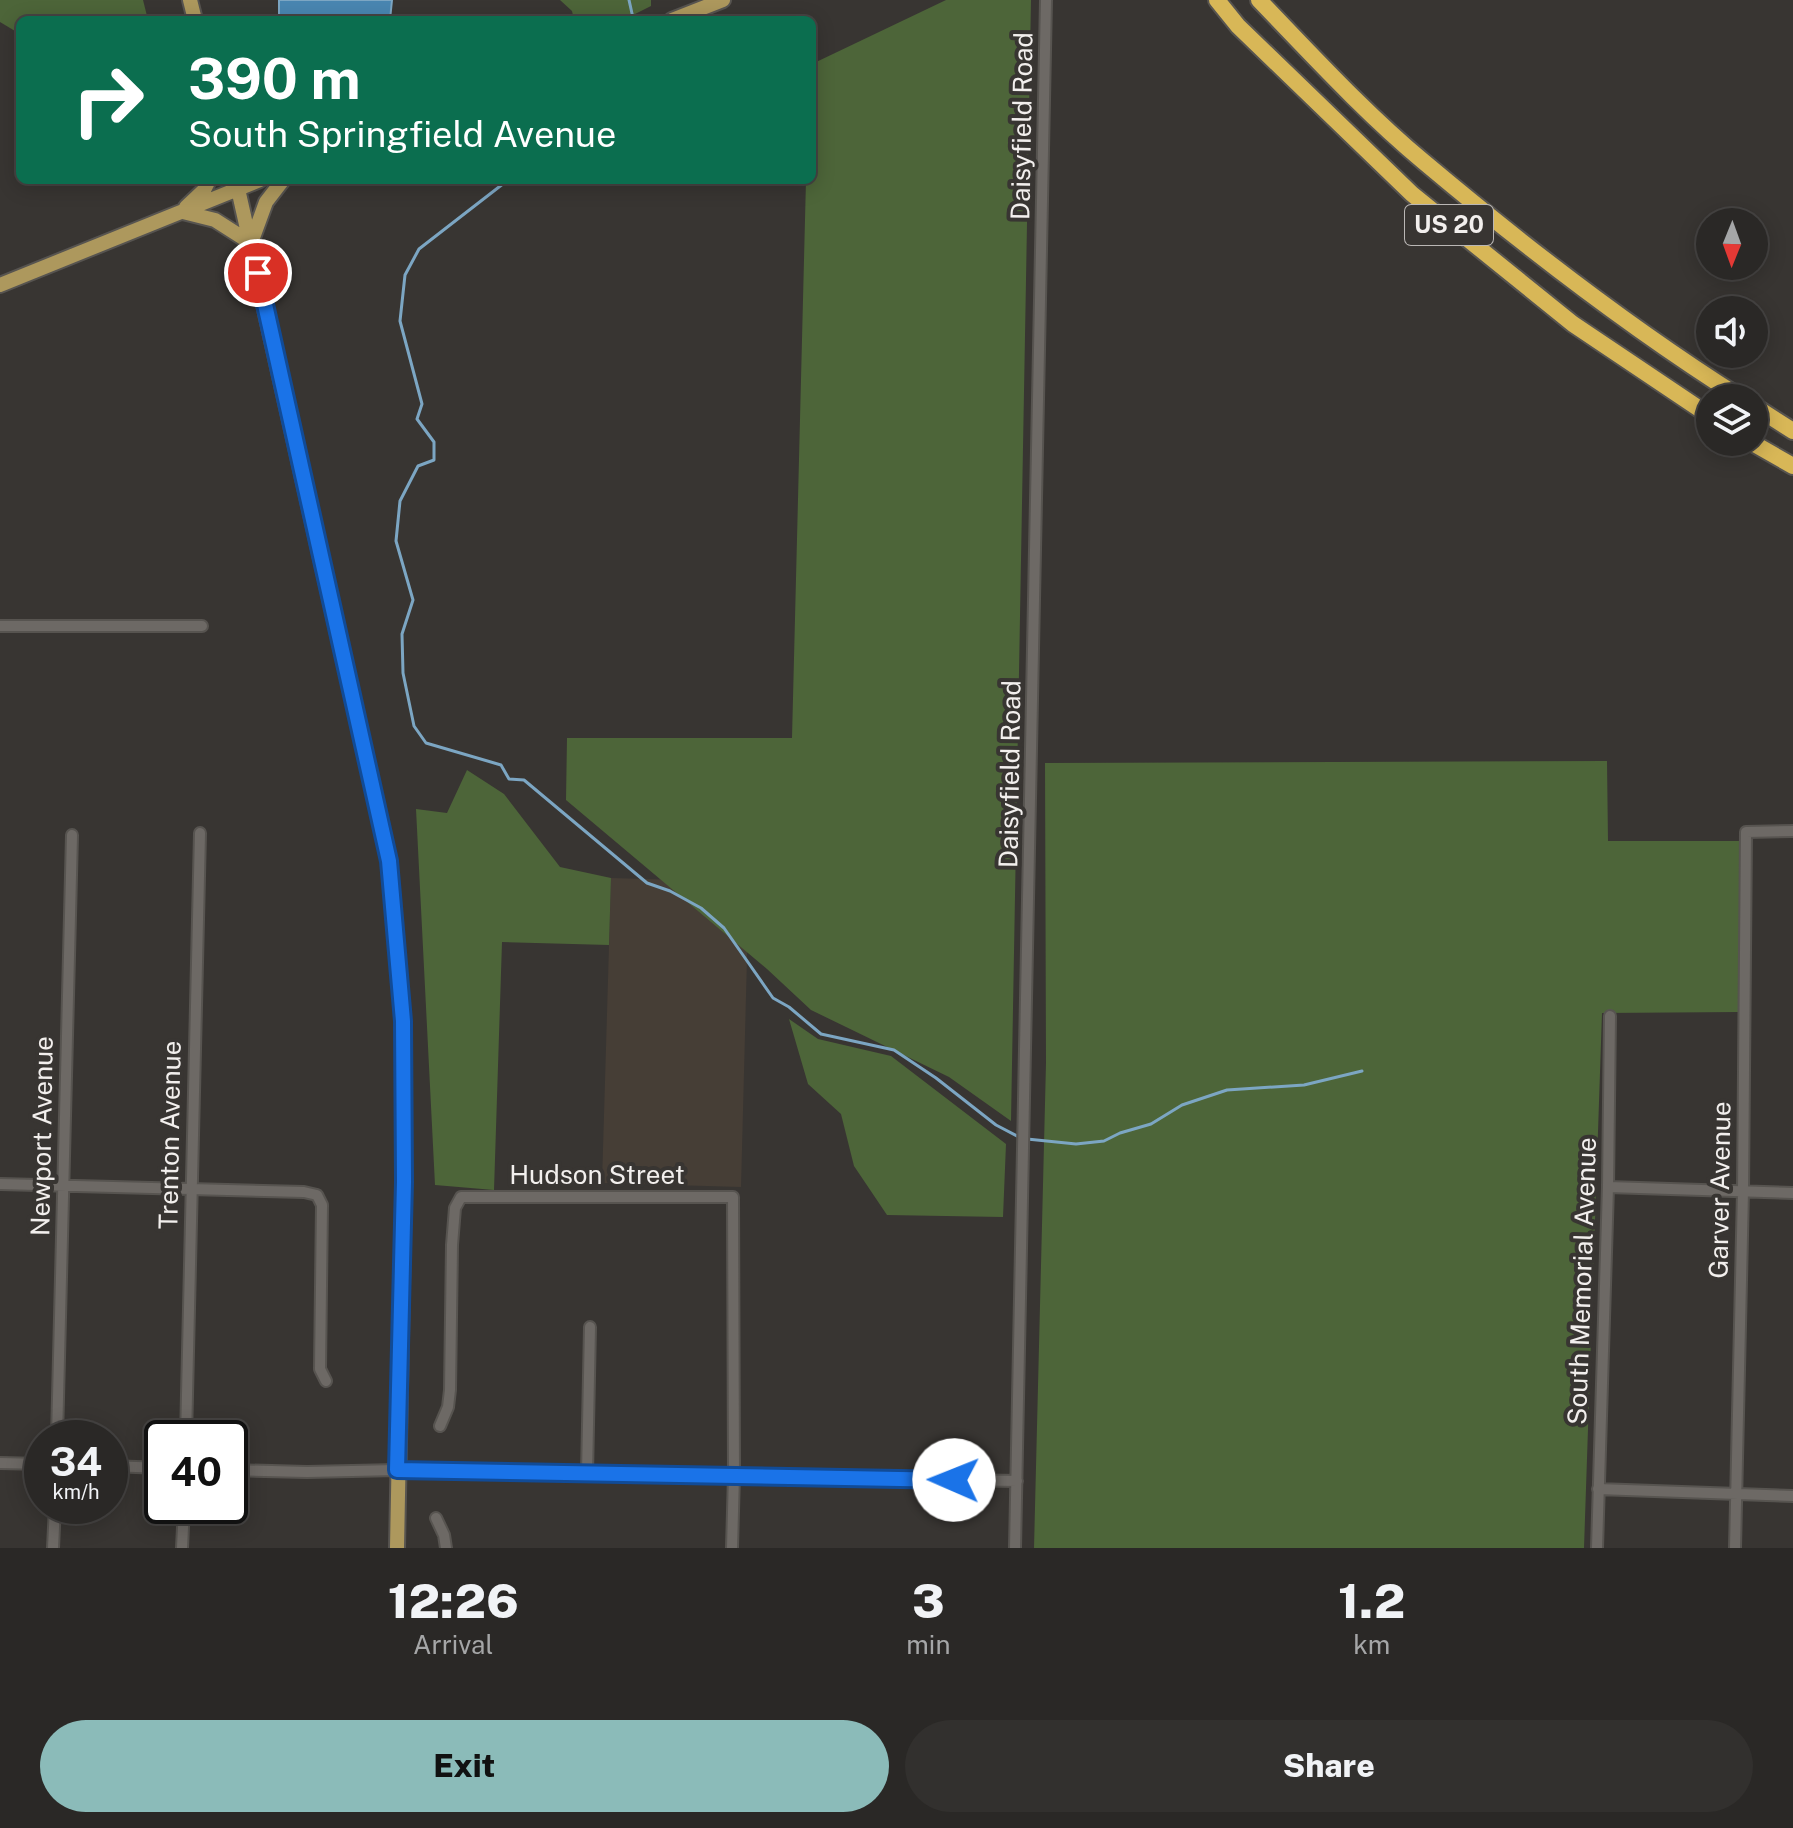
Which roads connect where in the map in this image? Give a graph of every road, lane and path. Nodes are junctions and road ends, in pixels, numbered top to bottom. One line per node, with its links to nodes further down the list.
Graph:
1 (723, 0): 5 (main road)
2 (1046, 0): 41 (street, Daisyfield Road)
3 (1217, 0): 13 (highway, US 20)
4 (1259, 0): 12 (highway, US 20)
5 (682, 16)
6 (207, 184): 9 (main road)
7 (237, 184): 9 (main road); 10 (main road)
8 (280, 184): 10 (main road)
9 (182, 212): 10 (main road); 11 (main road)
10 (251, 243): 38 (main road)
11 (0, 285)
12 (1719, 384)
13 (1696, 407)
14 (1768, 415): 15 (highway)
15 (1793, 431)
16 (1768, 452): 17 (highway)
17 (1793, 466)
18 (0, 626): 19 (street)
19 (202, 626)
20 (1793, 831): 28 (street, Garver Avenue)
21 (200, 833): 27 (street, Trenton Avenue)
22 (72, 835): 25 (street, Newport Avenue)
23 (1610, 1016): 26 (street, South Memorial Avenue)
24 (0, 1184): 25 (street)
25 (62, 1185): 27 (street); 32 (street, Newport Avenue)
26 (1608, 1187): 28 (street); 42 (street, South Memorial Avenue)
27 (190, 1188): 31 (street); 33 (street, Trenton Avenue)
28 (1743, 1191): 29 (street); 43 (street, Garver Avenue)
29 (1793, 1193)
30 (590, 1327): 39 (street)
31 (326, 1381)
32 (57, 1420)
33 (186, 1420)
34 (440, 1426): 40 (street, Hudson Street)
35 (0, 1463): 36 (street)
36 (24, 1464)
37 (248, 1470): 38 (street)
38 (397, 1470): 39 (street); 50 (main road)
39 (587, 1474): 40 (street)
40 (734, 1475): 41 (street); 52 (street)
41 (1017, 1481): 53 (street, Daisyfield Road)
42 (1598, 1489): 43 (street); 54 (street, South Memorial Avenue)
43 (1736, 1495): 44 (street); 55 (street, Garver Avenue)
44 (1793, 1496)
45 (436, 1518): 51 (street)
46 (54, 1524): 48 (street)
47 (183, 1524): 49 (street)
48 (53, 1548)
49 (182, 1548)
50 (397, 1548)
51 (446, 1548)
52 (732, 1548)
53 (1015, 1548)
54 (1597, 1548)
55 (1735, 1548)

